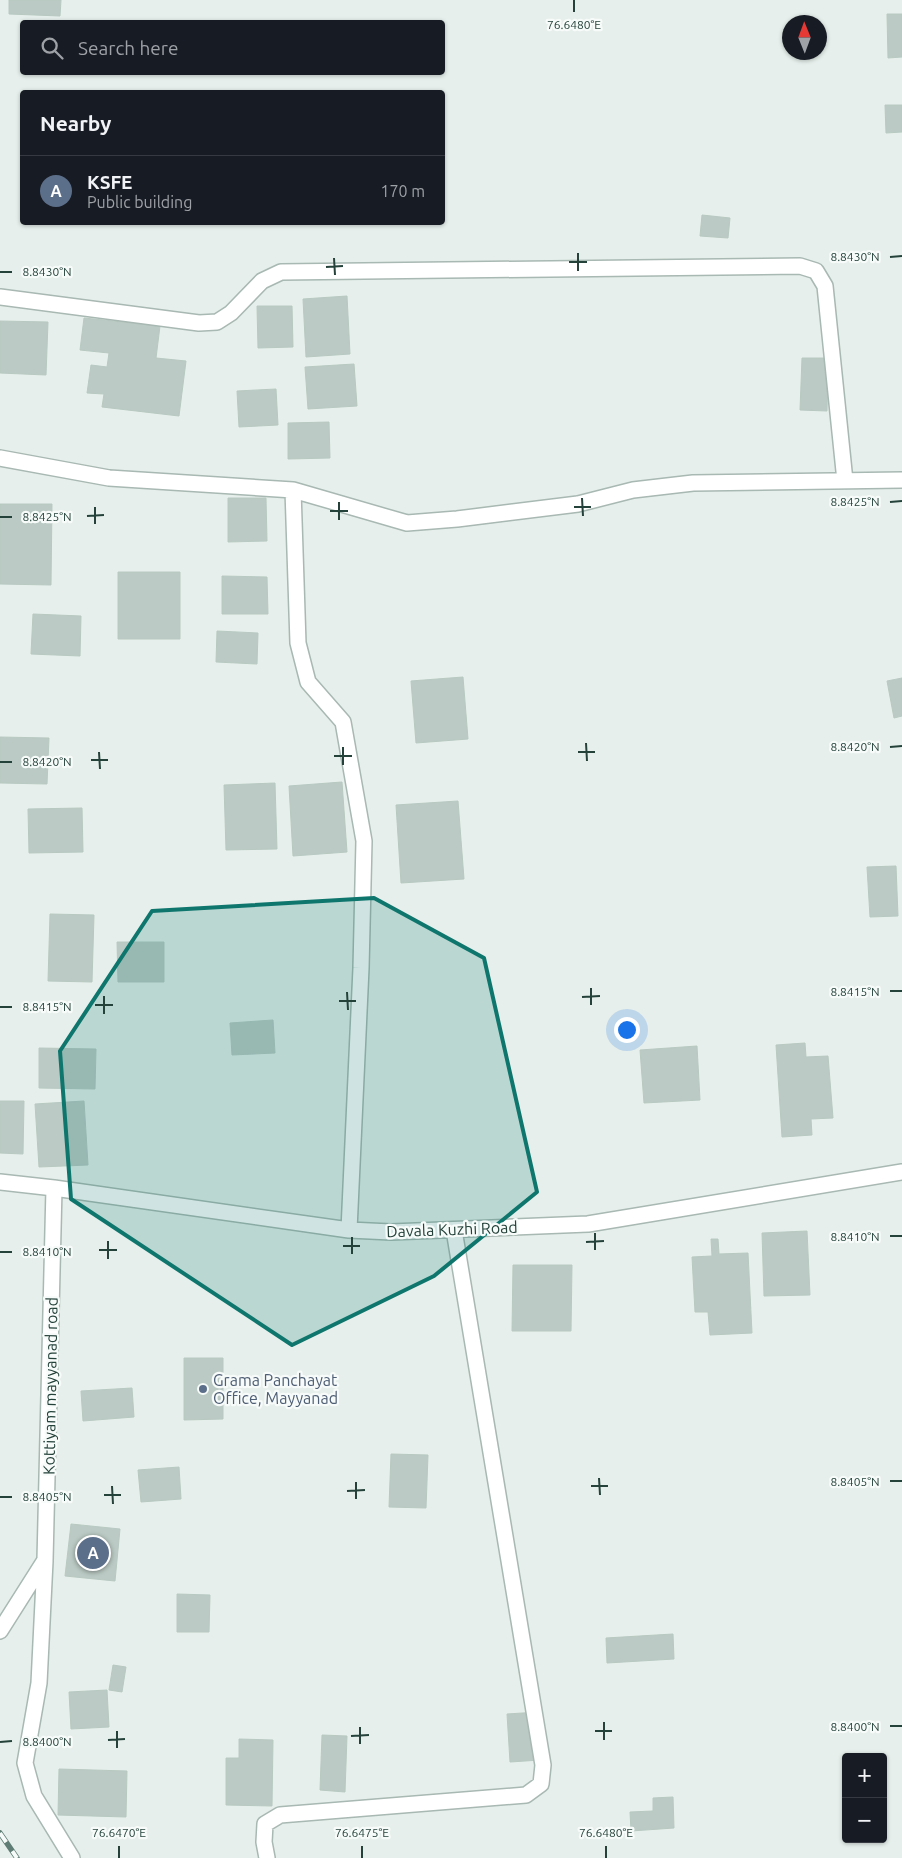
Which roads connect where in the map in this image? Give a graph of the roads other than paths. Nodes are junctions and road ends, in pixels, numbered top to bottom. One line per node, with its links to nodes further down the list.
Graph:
1 (0, 297): 4 (street)
2 (0, 458): 5 (street)
3 (902, 480): 4 (street)
4 (846, 481): 5 (street)
5 (293, 490): 9 (street)
6 (902, 1172): 10 (street, Davala Kuzhi Road)
7 (0, 1182): 8 (street, Davala Kuzhi Road)
8 (54, 1188): 9 (street, Davala Kuzhi Road); 11 (street, Kottiyam mayyanad road)
9 (350, 1230): 10 (street, Davala Kuzhi Road)
10 (454, 1230): 14 (street)
11 (45, 1560): 12 (street); 13 (street, Kottiyam mayyanad road)
12 (0, 1632)
13 (72, 1858)
14 (266, 1858)

